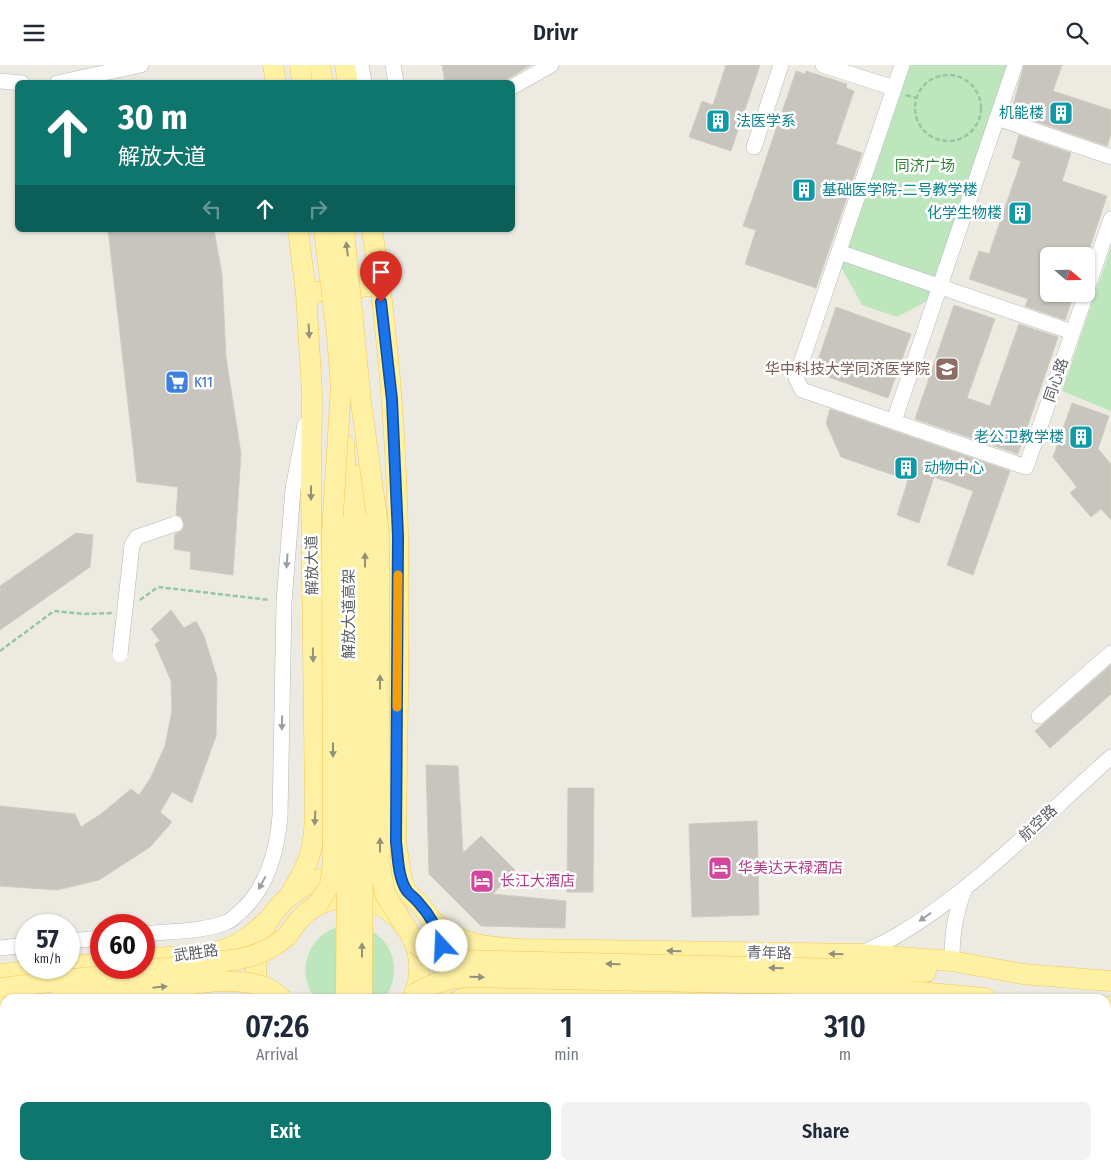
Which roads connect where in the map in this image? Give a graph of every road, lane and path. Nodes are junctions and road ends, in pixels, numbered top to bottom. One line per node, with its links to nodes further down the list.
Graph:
1 (141, 65): 14 (street)
2 (273, 65): 15 (main road)
3 (300, 65): 16 (main road)
4 (320, 65): 17 (main road)
5 (345, 65): 18 (main road)
6 (361, 65): 19 (street)
7 (393, 65): 20 (street)
8 (551, 65): 23 (street)
9 (782, 65): 26 (street)
10 (823, 65): 24 (street)
11 (902, 65): 24 (street)
12 (1015, 65): 25 (street)
13 (958, 77): 13 (path)
14 (71, 80)
15 (276, 80)
16 (302, 80)
17 (322, 80)
18 (348, 80)
19 (364, 80)
20 (396, 80)
21 (0, 81): 22 (street)
22 (15, 82)
23 (515, 85)
24 (894, 88): 33 (street)
25 (997, 118): 27 (street); 36 (street)
26 (754, 147)
27 (1111, 157)
28 (1111, 219): 34 (street, 同心路)
29 (298, 232): 37 (main road, 解放大道)
30 (324, 232): 40 (main road, 解放大道高架, bridge)
31 (344, 232): 42 (main road, 解放大道高架, one-way to 31, bridge)
32 (372, 232): 35 (main road)
33 (839, 252): 36 (street); 43 (street)
34 (1095, 266)
35 (379, 285): 37 (main road); 46 (main road)
36 (939, 287): 39 (street); 43 (street)
37 (306, 293): 41 (main road, 解放大道, one-way to 41)
38 (1082, 303): 39 (street, 同心路)
39 (1072, 333): 43 (street, 同心路)
40 (341, 387): 54 (main road, one-way to 54, bridge); 76 (main road, 解放大道高架, bridge)
41 (312, 392): 45 (main road, 解放大道, one-way to 45); 58 (street, one-way to 58)
42 (361, 402): 57 (main road, one-way to 42, bridge); 77 (main road, 解放大道高架, one-way to 42, bridge)
43 (894, 421)
44 (175, 524): 47 (street, bridge)
45 (312, 598): 46 (main road); 53 (main road, 解放大道, one-way to 53)
46 (398, 598): 52 (main road)
47 (120, 653)
48 (1111, 653): 49 (street)
49 (1039, 717)
50 (1111, 757): 51 (street, 航空路)
51 (965, 888): 62 (street, 航空路, one-way to 62); 64 (street, 航空路)
52 (407, 892): 53 (main road); 56 (main road)
53 (290, 895): 55 (main road)
54 (318, 905): 57 (main road, bridge); 72 (main road, bridge)
55 (269, 919): 63 (main road, 武胜路); 74 (main road)
56 (432, 920): 62 (main road, 青年路, one-way to 56); 80 (main road)
57 (403, 923): 59 (main road)
58 (155, 932)
59 (416, 944): 70 (main road, one-way to 59, bridge); 78 (main road)
60 (15, 946): 61 (street)
61 (0, 948)
62 (860, 954): 64 (main road, 青年路)
63 (155, 958)
64 (952, 961): 68 (main road, 青年路)
65 (1111, 967): 69 (main road)
66 (15, 972): 67 (main road)
67 (0, 974)
68 (1023, 974): 69 (main road, 青年路); 70 (main road)
69 (1046, 976): 71 (main road, 青年路)
70 (841, 977): 79 (main road, one-way to 70, bridge); 81 (main road)
71 (1111, 981)
72 (0, 987)
73 (105, 994): 75 (main road, one-way to 75, bridge)
74 (259, 994)
75 (274, 994)
76 (346, 994)
77 (362, 994)
78 (414, 994)
79 (418, 994)
80 (440, 994)
81 (958, 994)

